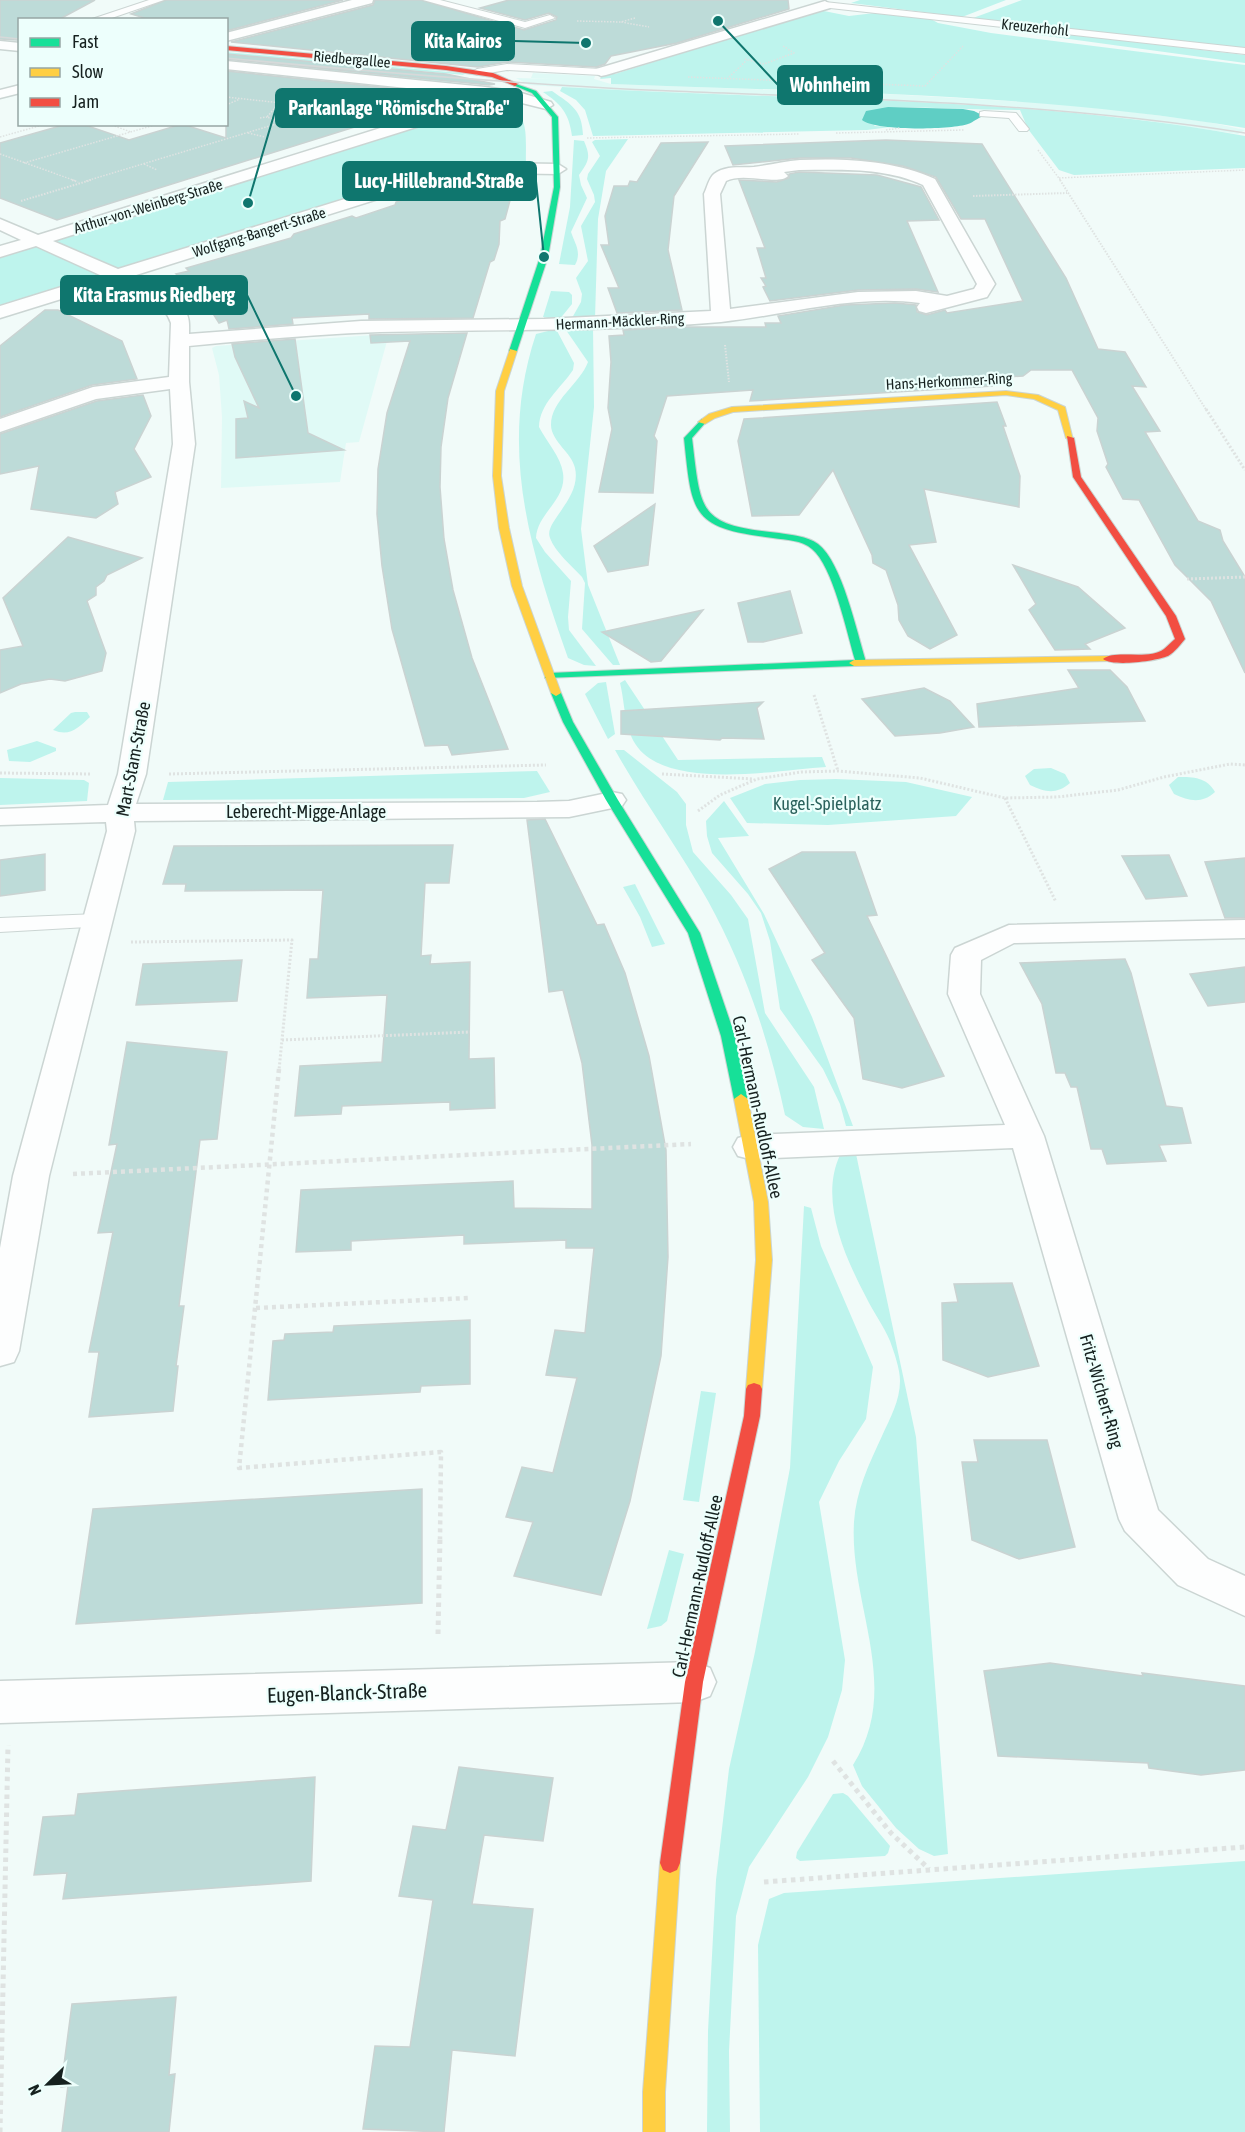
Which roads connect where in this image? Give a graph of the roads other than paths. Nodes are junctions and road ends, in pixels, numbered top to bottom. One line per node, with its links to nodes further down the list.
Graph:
1 (159, 0): 8 (lane)
2 (367, 0): 10 (street)
3 (428, 0): 9 (lane)
4 (447, 0): 5 (lane)
5 (474, 0)
6 (794, 0): 7 (street)
7 (825, 5): 14 (lane, Kreuzerhohl); 17 (street)
8 (100, 18)
9 (550, 18)
10 (228, 36)
11 (0, 45): 12 (street)
12 (18, 46)
13 (228, 48): 16 (street, Riedbergallee)
14 (1245, 51)
15 (228, 65): 18 (street, Riedbergallee)
16 (477, 72): 17 (lane); 18 (street, Riedbergallee); 20 (street, Riedbergallee)
17 (601, 72)
18 (408, 82): 19 (street, Riedbergallee)
19 (485, 91): 20 (street, Riedbergallee); 25 (street, Arthur-von-Weinberg-Straße)
20 (546, 105): 23 (street, Carl-Hermann-Rudloff-Allee)
21 (984, 114): 22 (lane)
22 (1023, 129)
23 (558, 169): 27 (street, Wolfgang-Bangert-Straße); 30 (street, Carl-Hermann-Rudloff-Allee)
24 (0, 224): 25 (street, Mart-Stam-Straße)
25 (40, 240): 26 (street, Arthur-von-Weinberg-Straße); 27 (street, Mart-Stam-Straße)
26 (0, 252)
27 (119, 276): 28 (street, Wolfgang-Bangert-Straße); 31 (street, Mart-Stam-Straße)
28 (0, 312)
29 (721, 315): 29 (street, Hermann-Mäckler-Ring); 30 (street, Hermann-Mäckler-Ring)
30 (520, 326): 31 (street, Hermann-Mäckler-Ring); 35 (street, Carl-Hermann-Rudloff-Allee)
31 (179, 341): 32 (street, Mart-Stam-Straße)
32 (179, 382): 33 (street); 37 (street, Mart-Stam-Straße)
33 (0, 426)
34 (861, 662): 34 (street, Hans-Herkommer-Ring); 35 (street, Hans-Herkommer-Ring)
35 (549, 676): 36 (street, Carl-Hermann-Rudloff-Allee)
36 (612, 800): 37 (street, Leberecht-Migge-Anlage); 43 (street, Carl-Hermann-Rudloff-Allee)
37 (119, 813): 38 (street, Leberecht-Migge-Anlage); 39 (street, Mart-Stam-Straße)
38 (0, 817)
39 (97, 921): 40 (lane); 44 (street, Mart-Stam-Straße)
40 (0, 925)
41 (1245, 929): 42 (street, Fritz-Wichert-Ring)
42 (1027, 1136): 43 (street); 45 (street, Fritz-Wichert-Ring)
43 (750, 1148): 46 (street, Carl-Hermann-Rudloff-Allee)
44 (0, 1351)
45 (1245, 1596)
46 (694, 1682): 47 (street, Eugen-Blanck-Straße); 48 (street, Carl-Hermann-Rudloff-Allee)
47 (4, 1702)
48 (654, 2132)

